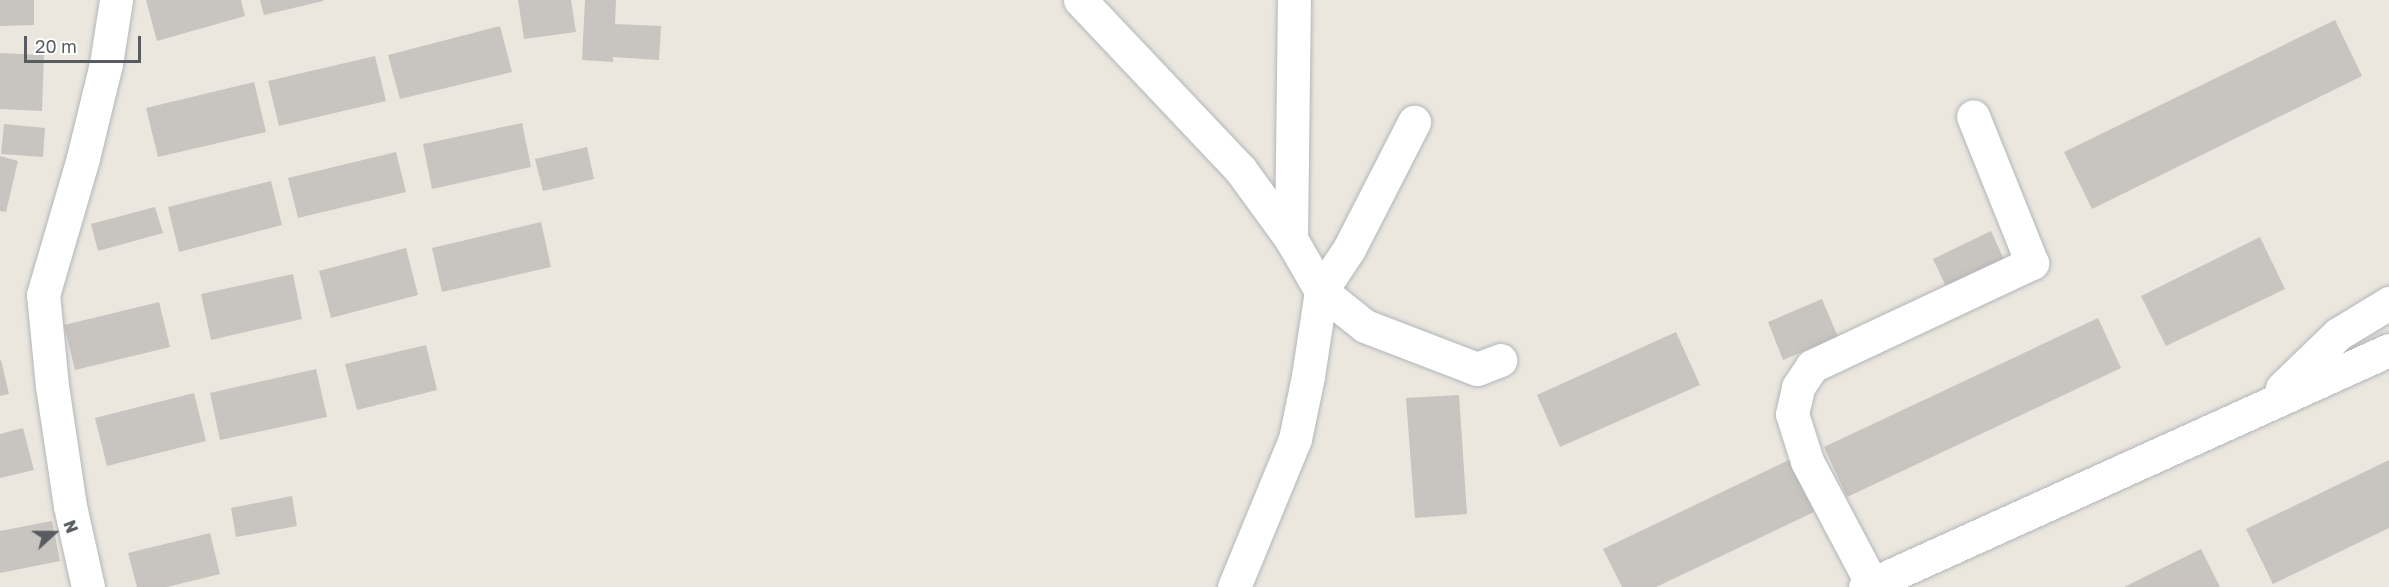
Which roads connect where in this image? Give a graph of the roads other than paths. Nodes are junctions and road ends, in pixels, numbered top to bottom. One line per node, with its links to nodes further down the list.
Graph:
1 (116, 0): 13 (street)
2 (1080, 0): 6 (street)
3 (1294, 0): 6 (street)
4 (1973, 116): 12 (street)
5 (1414, 122): 7 (street)
6 (1291, 239): 7 (street)
7 (1321, 291): 10 (street); 14 (street)
8 (2389, 303): 11 (street)
9 (2389, 350): 11 (street)
10 (1500, 360)
11 (2261, 407): 12 (street)
12 (1868, 586)
13 (87, 587)
14 (1234, 587)

